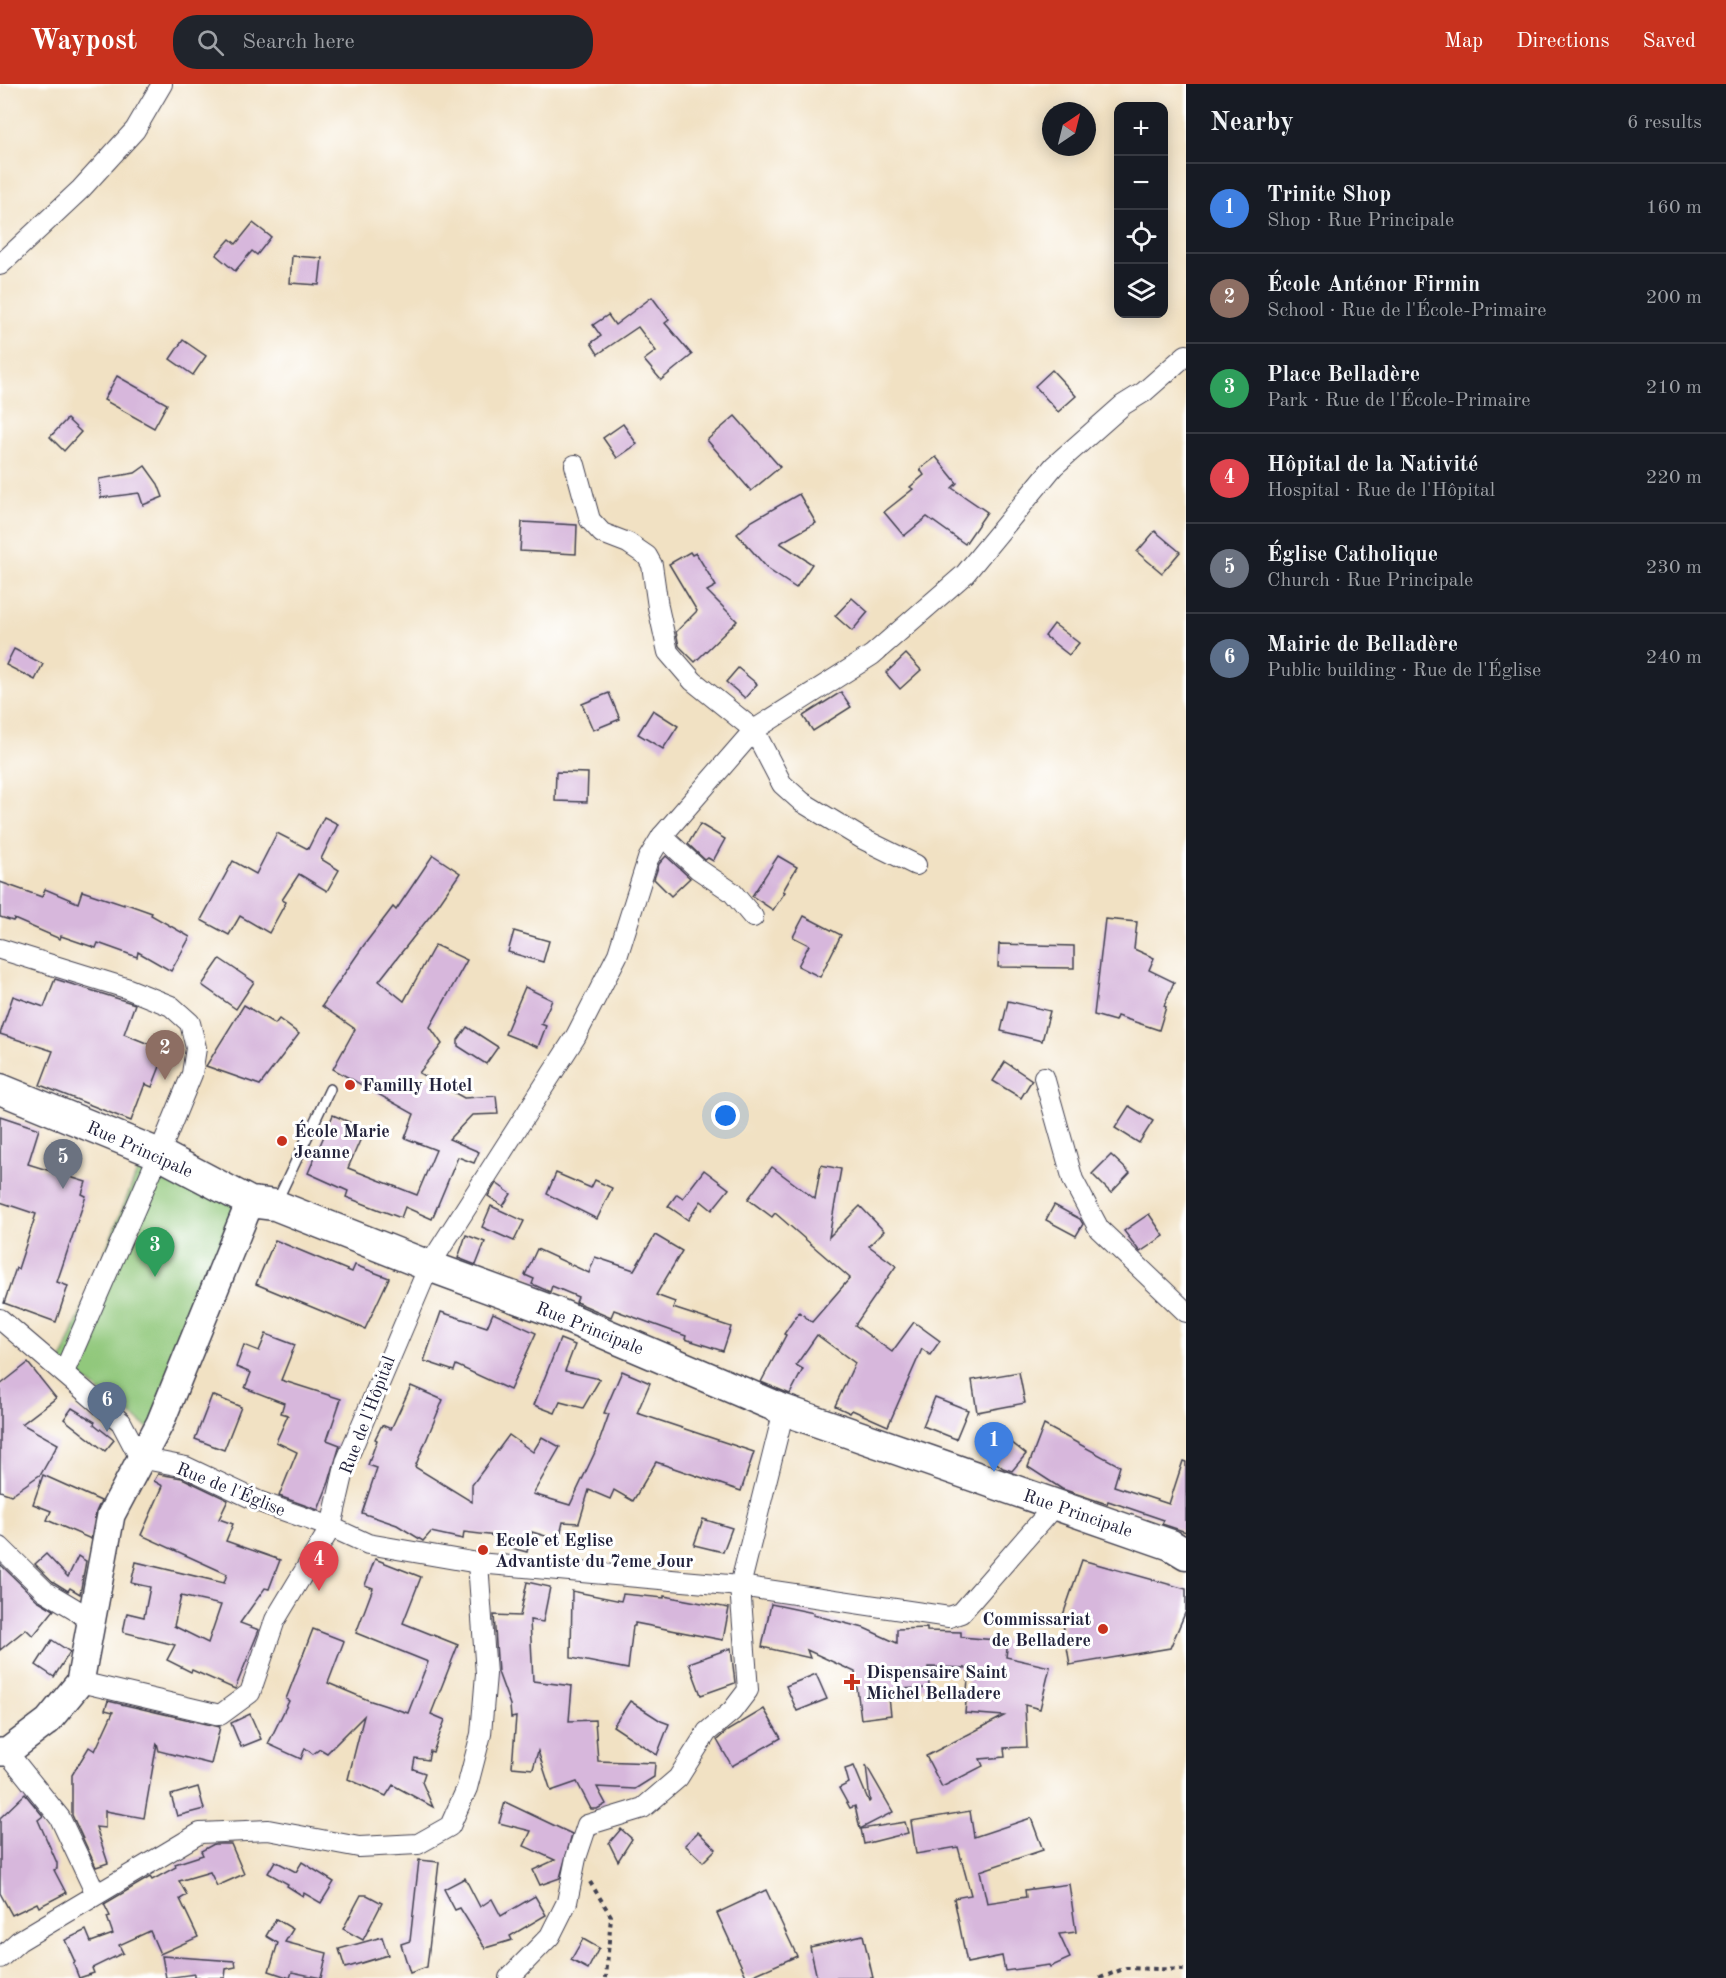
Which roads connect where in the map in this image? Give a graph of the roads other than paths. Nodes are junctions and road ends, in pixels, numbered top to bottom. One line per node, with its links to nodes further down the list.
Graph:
1 (162, 84): 2 (street)
2 (0, 265)
3 (1186, 355): 5 (street, Rue de l'Hôpital)
4 (575, 465): 5 (street)
5 (754, 730): 6 (street, Rue de l'Hôpital); 7 (street)
6 (662, 836): 8 (street); 15 (street, Rue de l'Hôpital)
7 (916, 865)
8 (753, 917)
9 (0, 949): 13 (street)
10 (1044, 1077): 16 (street)
11 (0, 1089): 13 (main road, Rue Principale)
12 (330, 1089): 14 (lane)
13 (159, 1154): 14 (main road, Rue Principale); 18 (street)
14 (263, 1204): 15 (main road, Rue Principale); 20 (street)
15 (429, 1266): 19 (main road, Rue Principale); 22 (street, Rue de l'Hôpital)
16 (1186, 1312)
17 (0, 1319): 18 (street)
18 (64, 1372): 20 (street)
19 (784, 1410): 21 (main road, Rue Principale); 26 (street)
20 (140, 1458): 22 (street, Rue de l'Église); 27 (street)
21 (1054, 1505): 24 (main road, Rue Principale); 26 (street, Rue de l'Église)
22 (331, 1527): 25 (street, Rue de l'Église); 28 (street, Rue de l'Hôpital)
23 (0, 1547): 27 (street)
24 (1186, 1554)
25 (478, 1563): 26 (street, Rue de l'Église); 30 (street)
26 (740, 1586): 32 (street)
27 (90, 1622): 28 (street)
28 (80, 1682): 29 (street)
29 (3, 1752): 30 (street)
30 (96, 1894): 31 (street)
31 (0, 1958)
32 (509, 1978)

